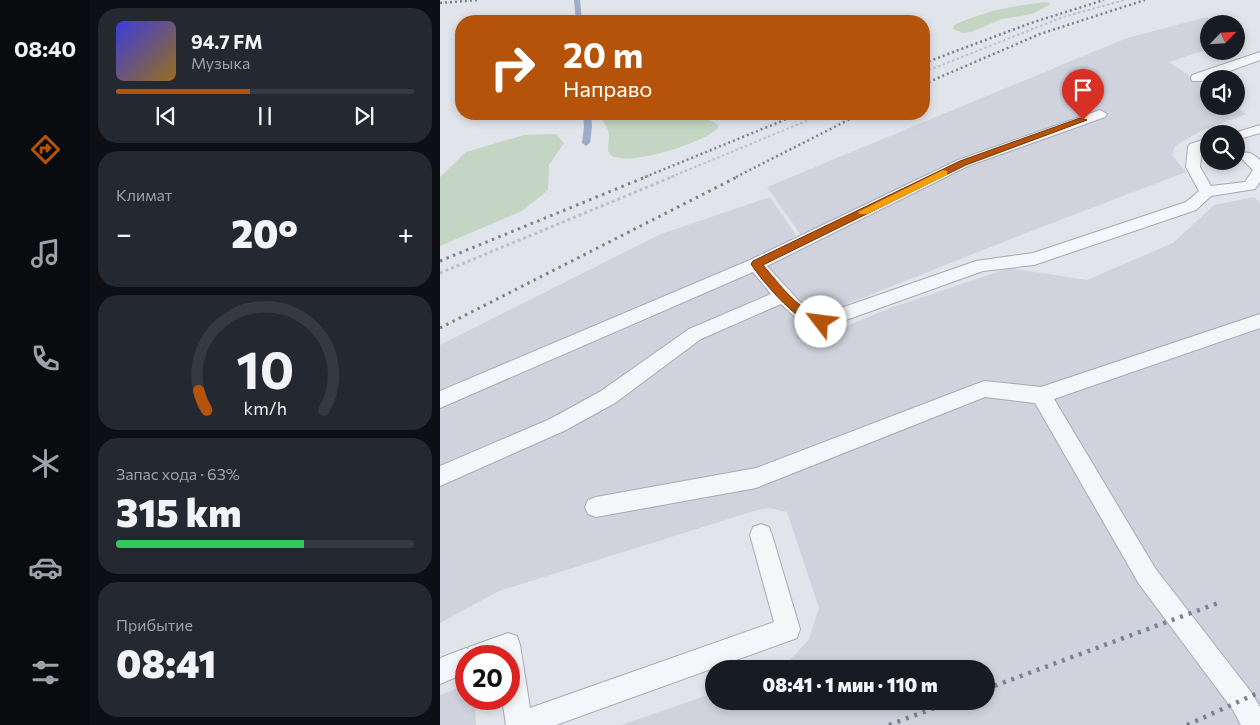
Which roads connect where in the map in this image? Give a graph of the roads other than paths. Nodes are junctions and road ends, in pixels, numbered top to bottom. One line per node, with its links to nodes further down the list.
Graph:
1 (1260, 56): 2 (lane)
2 (1197, 78)
3 (1100, 114): 11 (lane)
4 (1260, 129): 5 (lane)
5 (1245, 133)
6 (1200, 145): 10 (lane)
7 (1246, 156): 8 (lane)
8 (1260, 169): 9 (lane)
9 (1255, 189): 10 (lane)
10 (1207, 192): 12 (lane)
11 (756, 264): 12 (lane); 15 (lane)
12 (783, 296): 16 (lane)
13 (1260, 321): 14 (lane)
14 (1041, 395): 17 (lane); 22 (lane)
15 (440, 400)
16 (440, 476)
17 (596, 507)
18 (761, 534): 21 (lane)
19 (455, 665): 20 (lane)
20 (440, 671)
21 (517, 710)
22 (1256, 725)

